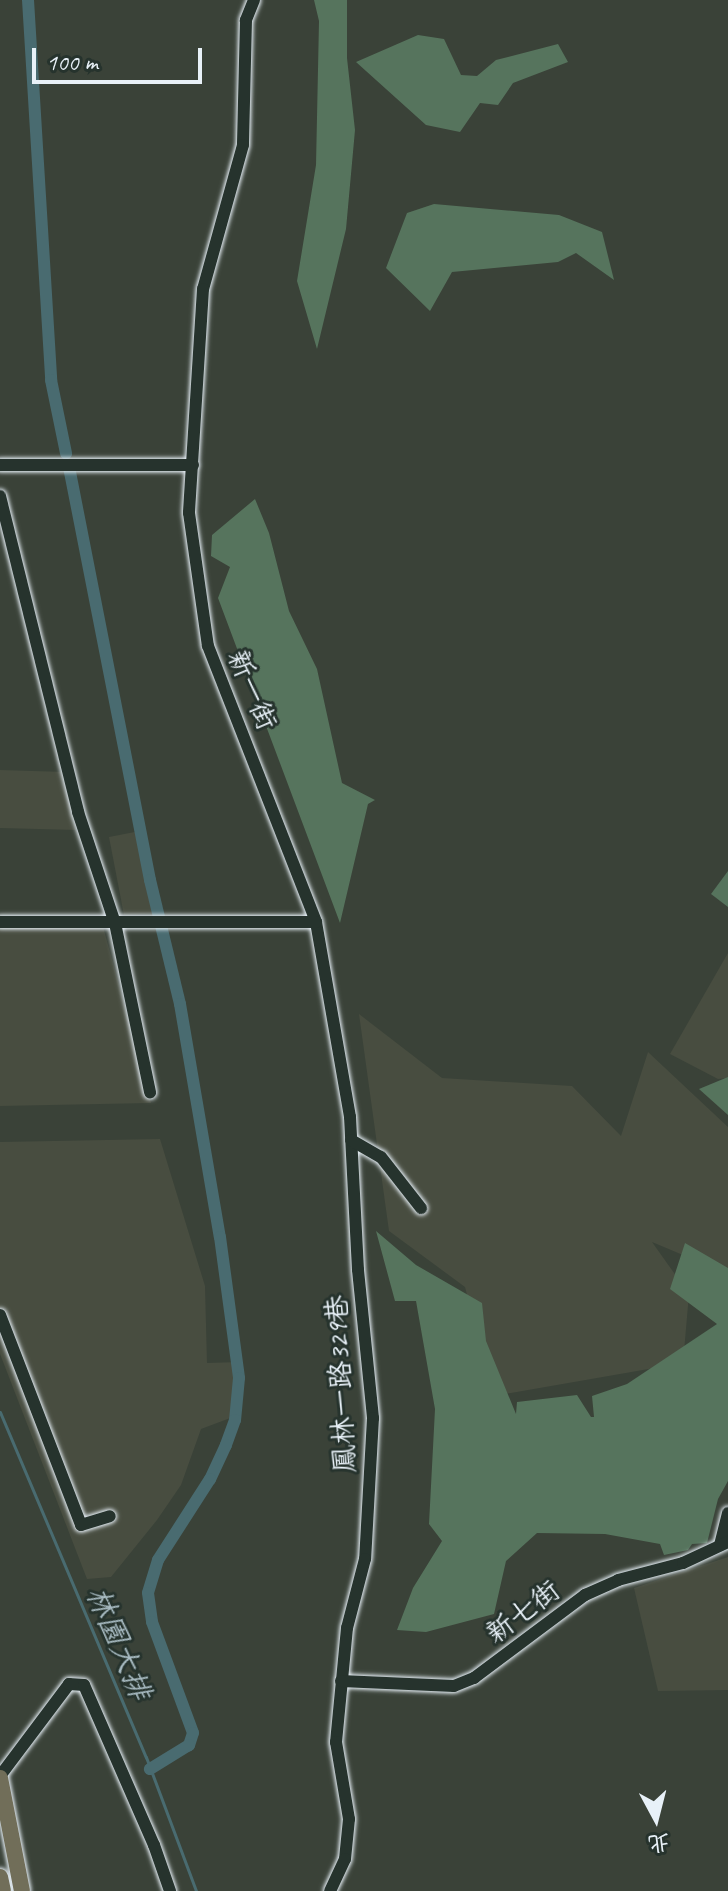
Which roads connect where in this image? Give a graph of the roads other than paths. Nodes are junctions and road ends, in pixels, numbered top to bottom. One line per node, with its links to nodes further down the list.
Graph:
1 (254, 0): 3 (street)
2 (0, 465): 3 (street)
3 (193, 465): 6 (street, 新一街)
4 (0, 496): 7 (street)
5 (0, 922): 7 (street)
6 (316, 922): 7 (street); 9 (street, 鳳林一路329巷)
7 (115, 923): 8 (street)
8 (150, 1092)
9 (351, 1140): 10 (street); 15 (street, 鳳林一路329巷)
10 (421, 1208)
11 (0, 1315): 13 (street)
12 (728, 1513): 14 (street)
13 (110, 1516)
14 (724, 1543): 15 (street, 新七街)
15 (341, 1681): 18 (street, 鳳林一路329巷)
16 (0, 1777): 20 (main road); 21 (street)
17 (0, 1877): 19 (main road)
18 (330, 1888)
19 (3, 1891)
20 (22, 1891)
21 (170, 1891)

